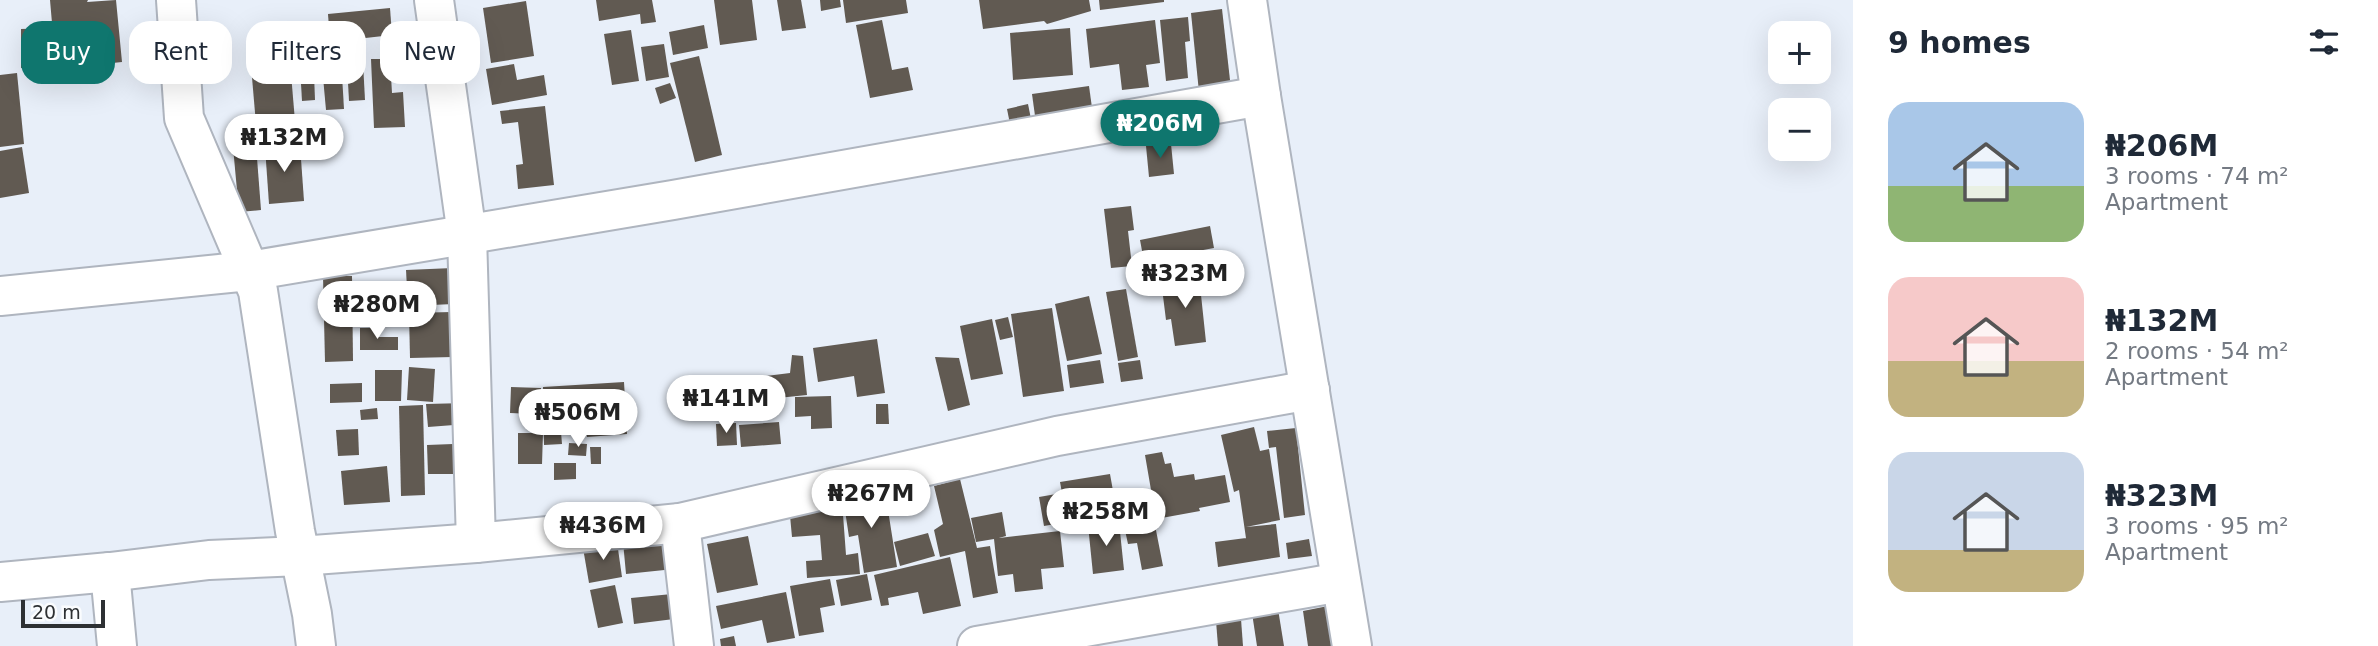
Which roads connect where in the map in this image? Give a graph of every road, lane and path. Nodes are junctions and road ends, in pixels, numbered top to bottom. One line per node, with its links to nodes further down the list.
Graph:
1 (176, 0): 6 (street)
2 (1247, 0): 4 (street)
3 (441, 1): 5 (street)
4 (1261, 96): 5 (street); 8 (street)
5 (467, 235): 6 (street); 10 (street)
6 (249, 271): 7 (street); 11 (street)
7 (0, 296)
8 (1310, 390): 9 (street); 14 (street)
9 (680, 523): 10 (street); 17 (street)
10 (476, 543): 11 (street)
11 (300, 556): 12 (street); 16 (street)
12 (110, 572): 13 (street); 15 (street)
13 (0, 582)
14 (1341, 582): 18 (street); 19 (street)
15 (117, 646)
16 (316, 646)
17 (694, 646)
18 (977, 646)
19 (1352, 646)

